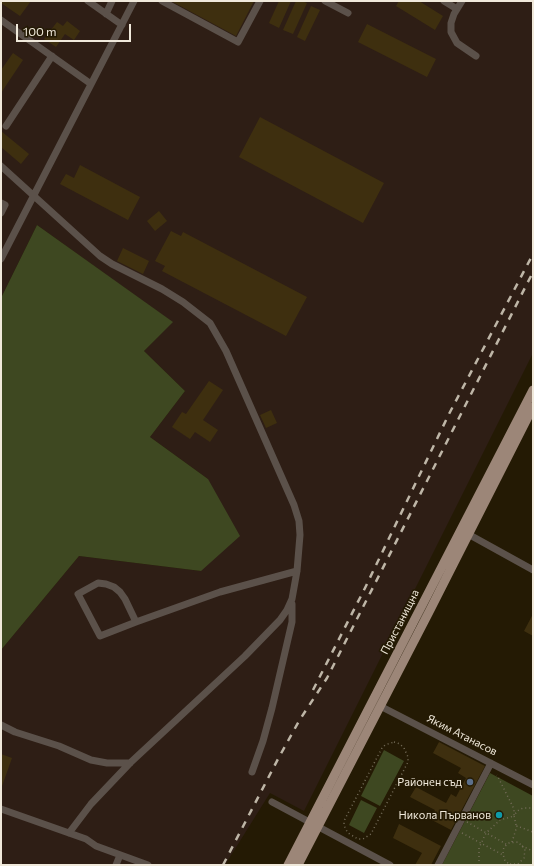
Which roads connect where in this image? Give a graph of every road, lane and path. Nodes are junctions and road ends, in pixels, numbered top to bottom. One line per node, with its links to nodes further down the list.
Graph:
1 (88, 1): 11 (street)
2 (112, 1): 11 (street)
3 (134, 1): 13 (street)
4 (162, 1): 5 (street)
5 (260, 1)
6 (325, 1): 10 (street)
7 (444, 1): 9 (street)
8 (462, 1): 9 (street)
9 (457, 9): 15 (street)
10 (348, 13)
11 (106, 14): 13 (street)
12 (1, 20): 14 (street)
13 (122, 25): 16 (street)
14 (52, 56): 16 (street); 17 (street)
15 (476, 56)
16 (91, 84): 19 (street)
17 (6, 126)
18 (1, 166): 19 (street)
19 (34, 195): 22 (street); 27 (street)
20 (1, 203): 21 (street)
21 (1, 212)
22 (1, 259)
23 (533, 390): 41 (main road, Пристанищна)
24 (533, 407): 25 (main road, Пристанищна)
25 (468, 534): 26 (street); 30 (main road, Пристанищна)
26 (533, 570)
27 (297, 571): 28 (street); 29 (street)
28 (292, 599): 32 (street); 34 (street)
29 (136, 622): 29 (street)
30 (380, 706): 33 (street, Яким Атанасов); 41 (main road, Пристанищна)
31 (1, 725): 32 (street)
32 (130, 763): 45 (street)
33 (491, 763): 35 (street, Яким Атанасов); 39 (path); 40 (street)
34 (252, 772)
35 (533, 785)
36 (272, 802): 41 (street)
37 (1, 809): 45 (street)
38 (533, 810): 39 (path)
39 (514, 816): 42 (path); 46 (path)
40 (462, 820): 43 (street); 46 (path)
41 (314, 824): 58 (main road, Пристанищна); 59 (main road, Пристанищна); 60 (street)
42 (517, 826): 44 (path); 48 (path)
43 (457, 830): 49 (path); 61 (street)
44 (533, 832)
45 (69, 833): 53 (street)
46 (486, 833): 49 (path); 50 (path)
47 (371, 834): 47 (path)
48 (512, 842): 50 (path); 51 (path)
49 (481, 843): 54 (path); 62 (path)
50 (506, 844): 54 (path)
51 (522, 845): 52 (path); 55 (path)
52 (533, 851)
53 (120, 855): 56 (street); 57 (street)
54 (503, 855): 55 (path)
55 (511, 864)
56 (116, 865)
57 (148, 865)
58 (288, 865)
59 (298, 865)
60 (390, 865)
61 (438, 865)
62 (479, 865)

